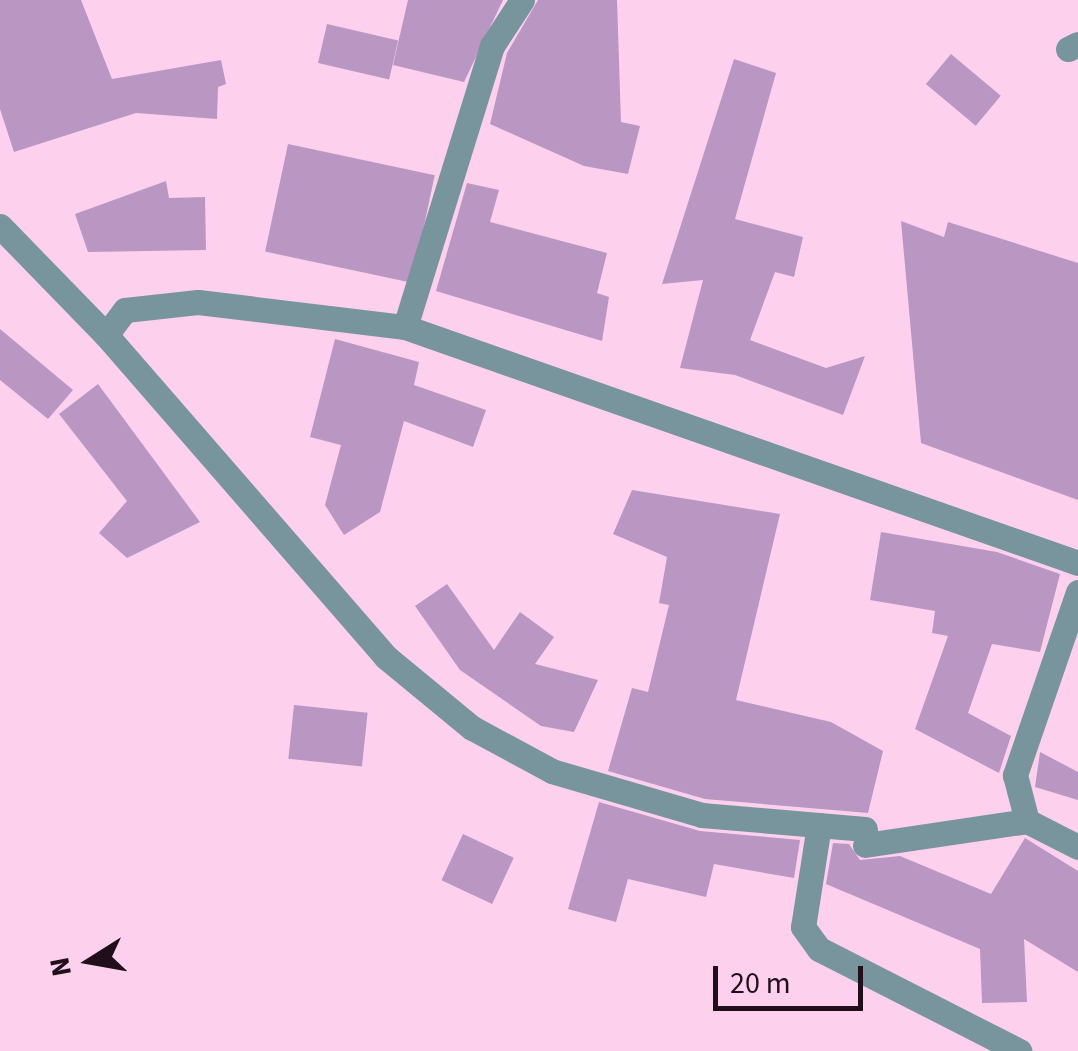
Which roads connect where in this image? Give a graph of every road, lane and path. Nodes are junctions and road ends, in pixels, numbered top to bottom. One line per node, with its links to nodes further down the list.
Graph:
1 (522, 0): 3 (street)
2 (0, 226): 4 (street)
3 (405, 327): 4 (street); 5 (street)
4 (106, 335): 8 (street)
5 (1078, 564)
6 (1078, 592): 7 (street)
7 (1027, 821): 8 (street); 9 (street)
8 (819, 824): 10 (street)
9 (1078, 847)
10 (1019, 1051)

